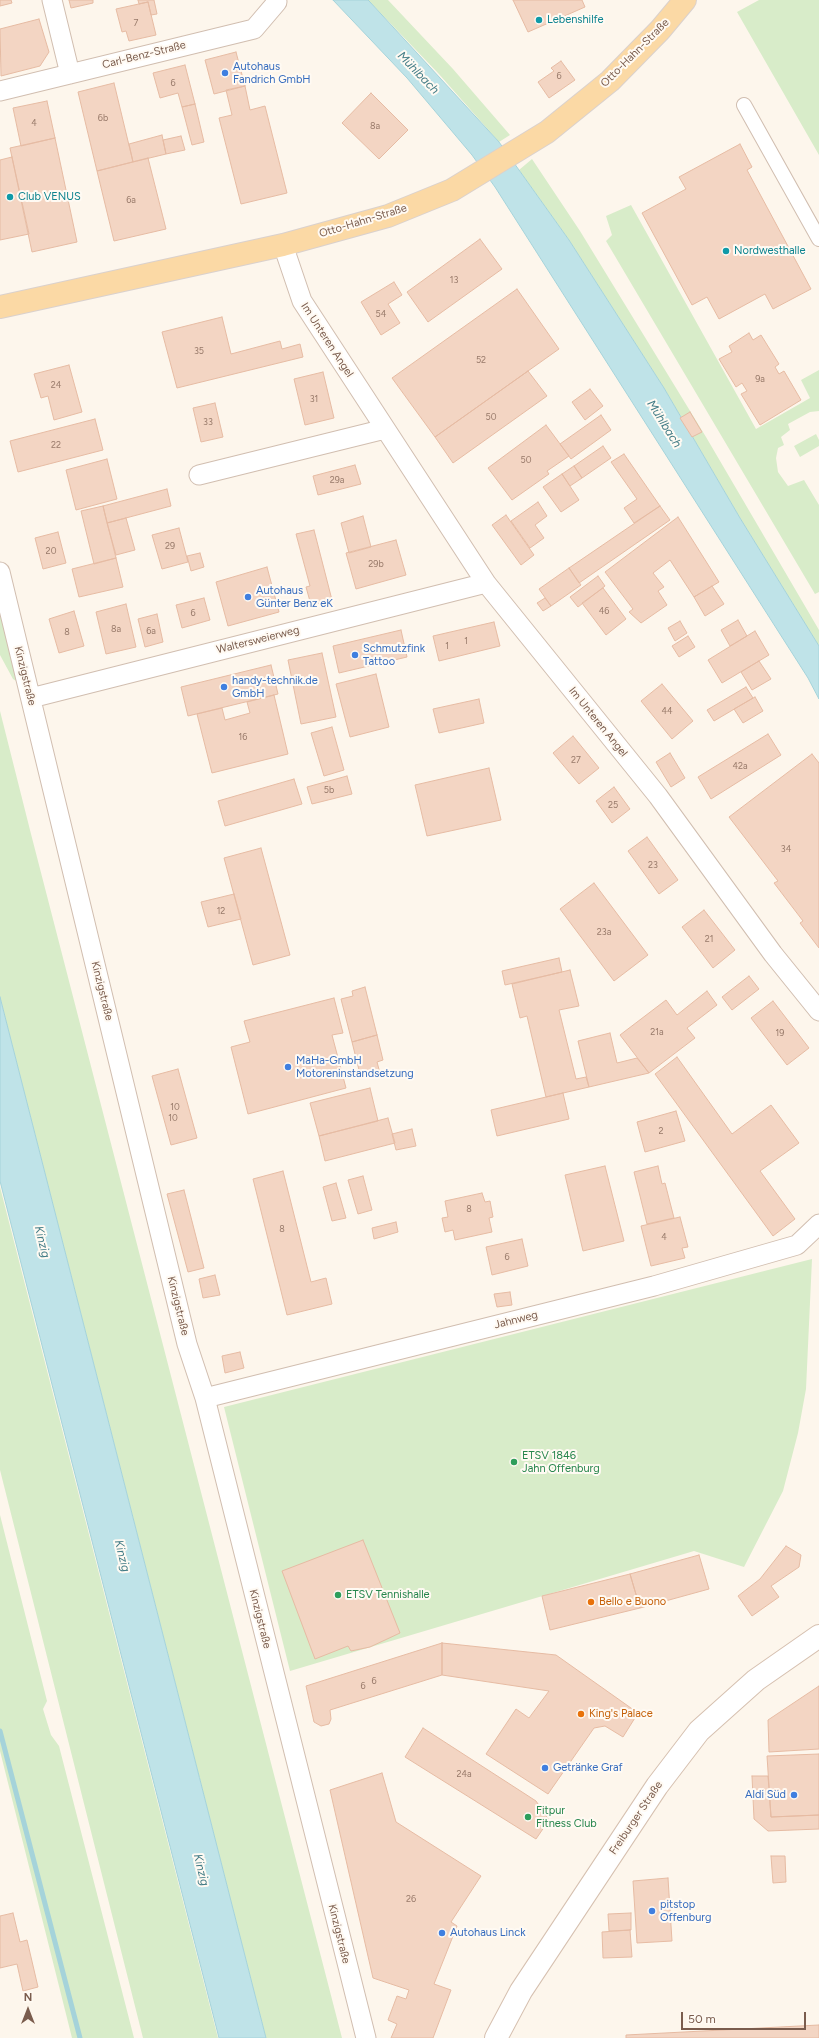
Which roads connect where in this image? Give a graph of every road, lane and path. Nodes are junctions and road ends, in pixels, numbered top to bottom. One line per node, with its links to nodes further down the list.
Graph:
1 (52, 0): 4 (street)
2 (685, 0): 8 (main road, Otto-Hahn-Straße)
3 (278, 2): 4 (street, Carl-Benz-Straße)
4 (70, 74): 5 (street, Carl-Benz-Straße)
5 (0, 91)
6 (744, 105): 7 (street)
7 (819, 239)
8 (283, 245): 9 (main road, Otto-Hahn-Straße); 10 (street, Im Unteren Angel)
9 (0, 308)
10 (385, 429): 11 (street); 13 (street, Im Unteren Angel)
11 (199, 476)
12 (0, 572): 14 (street, Kinzigstraße)
13 (486, 583): 14 (street, Waltersweierweg); 15 (street, Im Unteren Angel)
14 (31, 698): 17 (street, Kinzigstraße)
15 (819, 1011)
16 (819, 1224): 17 (street, Jahnweg)
17 (205, 1398): 19 (street, Kinzigstraße)
18 (819, 1636): 20 (main road, Freiburger Straße)
19 (366, 2038)
20 (496, 2038)

